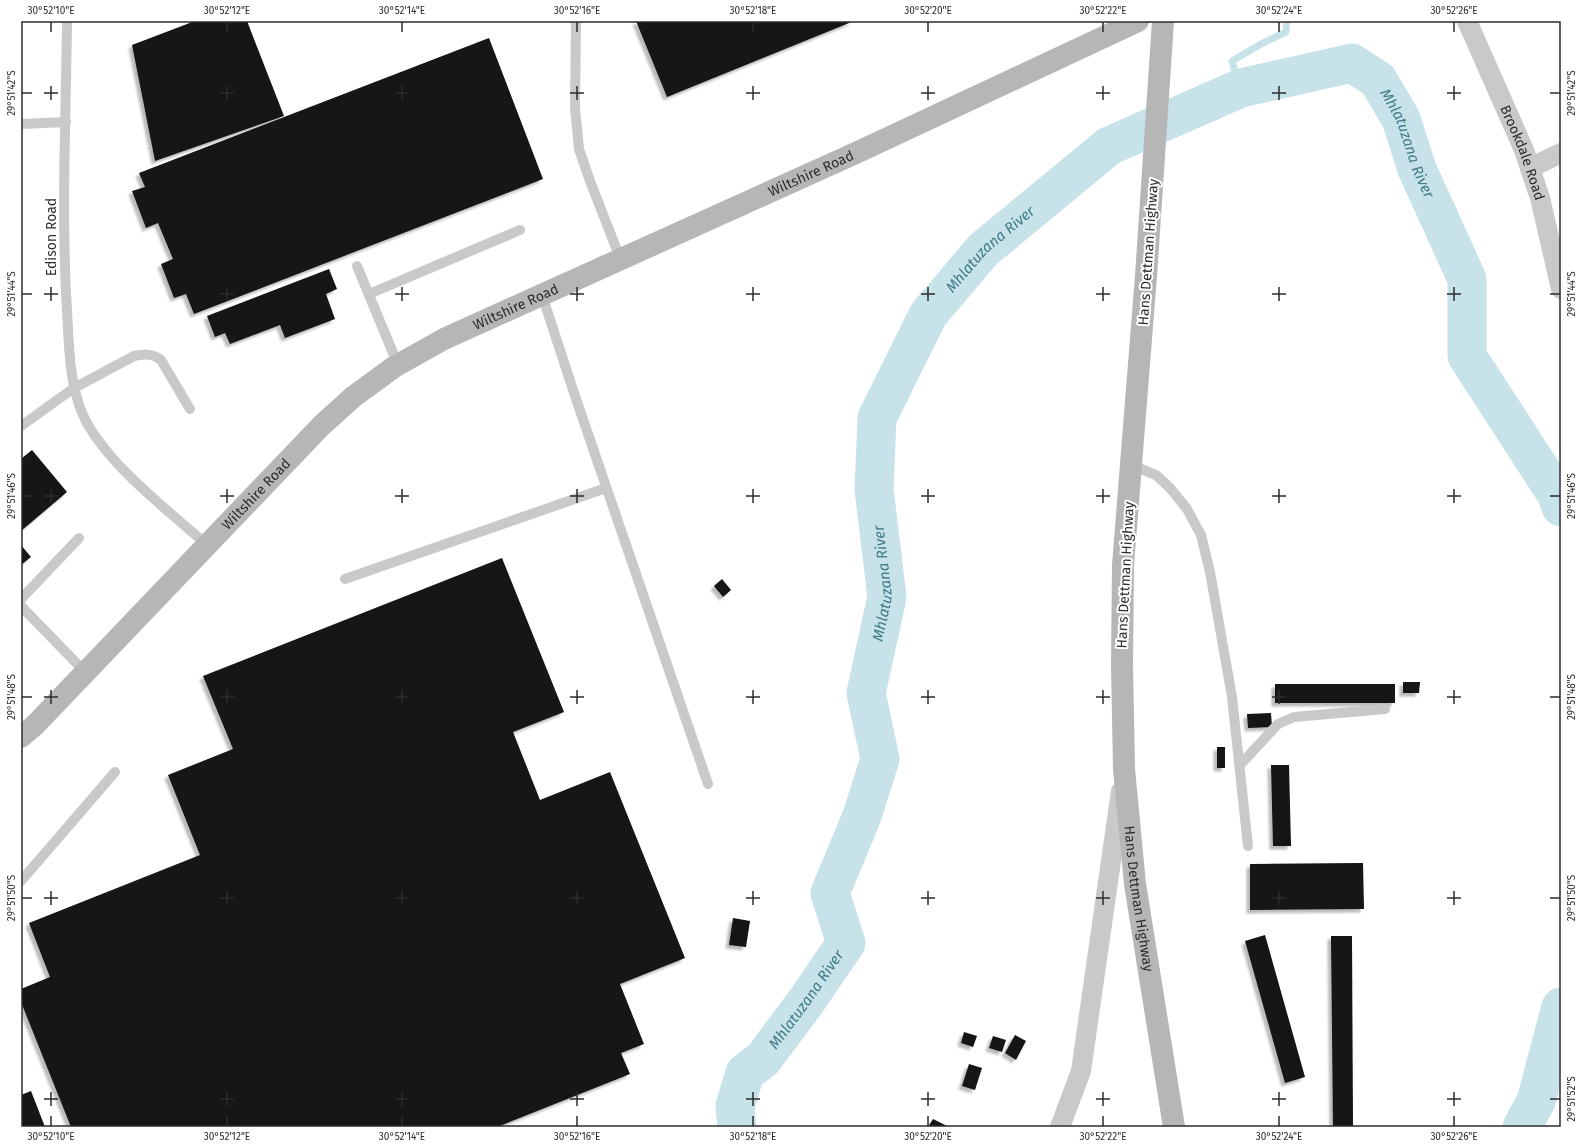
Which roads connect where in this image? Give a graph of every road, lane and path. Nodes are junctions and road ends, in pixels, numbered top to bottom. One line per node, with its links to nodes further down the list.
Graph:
1 (67, 21): 6 (lane, Edison Road)
2 (576, 21): 11 (lane)
3 (1138, 21): 11 (street, Wiltshire Road)
4 (1164, 21): 20 (street, Hans Dettman Highway)
5 (1467, 21): 9 (street, Brookdale Road)
6 (66, 122): 7 (lane); 17 (lane, Edison Road)
7 (21, 124)
8 (1561, 153): 9 (street)
9 (1530, 168): 13 (street, Brookdale Road)
10 (520, 230): 14 (lane)
11 (620, 258): 15 (street, Wiltshire Road)
12 (357, 266): 14 (lane)
13 (1561, 289)
14 (369, 294): 16 (lane)
15 (542, 295): 16 (street, Wiltshire Road); 21 (lane)
16 (398, 365): 23 (street, Wiltshire Road)
17 (74, 388): 18 (lane); 19 (lane); 23 (lane, Edison Road)
18 (190, 409)
19 (21, 426)
20 (1131, 465): 30 (lane); 31 (street, Hans Dettman Highway)
21 (606, 488): 24 (lane); 33 (lane)
22 (80, 538): 25 (lane)
23 (207, 545): 27 (street, Wiltshire Road)
24 (345, 579)
25 (21, 599)
26 (21, 606): 27 (lane)
27 (85, 672): 29 (street, Wiltshire Road)
28 (1385, 709): 30 (lane)
29 (21, 737)
30 (1240, 765): 34 (lane)
31 (1124, 769): 36 (street); 37 (street, Hans Dettman Highway)
32 (115, 772): 35 (lane)
33 (708, 784)
34 (1248, 846)
35 (21, 881)
36 (1060, 1127)
37 (1174, 1127)

